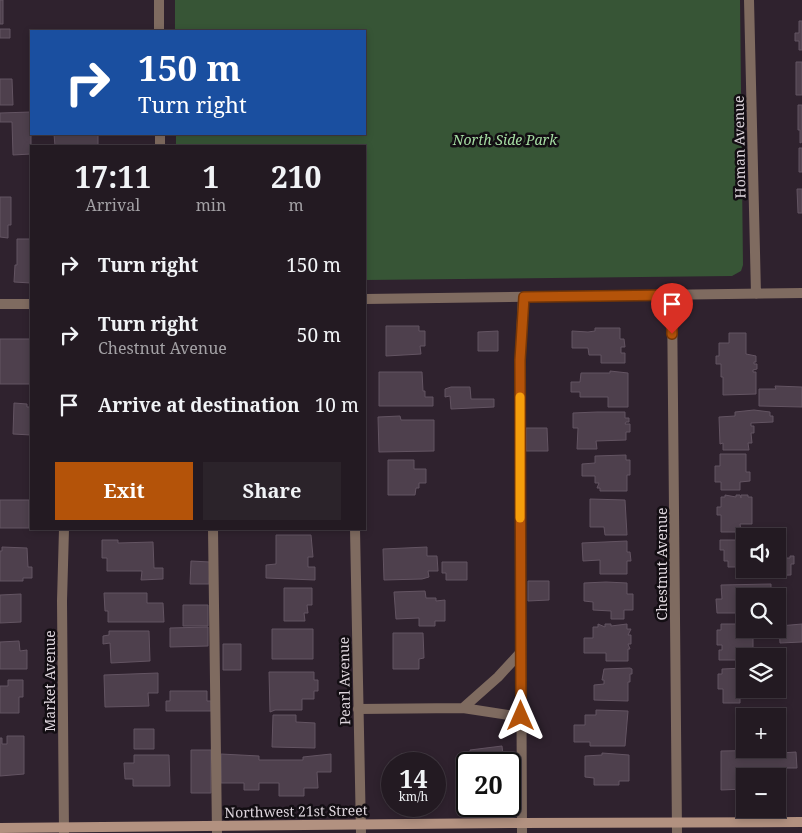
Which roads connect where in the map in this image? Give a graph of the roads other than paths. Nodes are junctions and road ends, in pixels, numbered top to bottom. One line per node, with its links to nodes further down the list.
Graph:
1 (158, 0): 3 (street)
2 (749, 0): 5 (street, Homan Avenue)
3 (159, 30)
4 (802, 293): 5 (street)
5 (756, 294): 6 (street)
6 (672, 295): 7 (street); 21 (street, Chestnut Avenue)
7 (524, 297): 8 (street); 14 (street)
8 (366, 299)
9 (0, 304): 10 (street)
10 (30, 304)
11 (64, 530): 24 (street, Market Avenue)
12 (213, 530): 22 (street)
13 (356, 530): 16 (street, Pearl Avenue)
14 (521, 652): 15 (street); 17 (street)
15 (463, 708): 16 (street); 17 (street)
16 (358, 709): 23 (street, Pearl Avenue)
17 (521, 716): 20 (street)
18 (802, 822): 21 (street, Northwest 21st Street)
19 (0, 828): 24 (street, Northwest 21st Street)
20 (522, 828): 21 (street, Northwest 21st Street); 23 (street, Northwest 21st Street)
21 (677, 828)
22 (217, 829): 23 (street, Northwest 21st Street); 24 (street, Northwest 21st Street)
23 (360, 829)
24 (64, 830)

